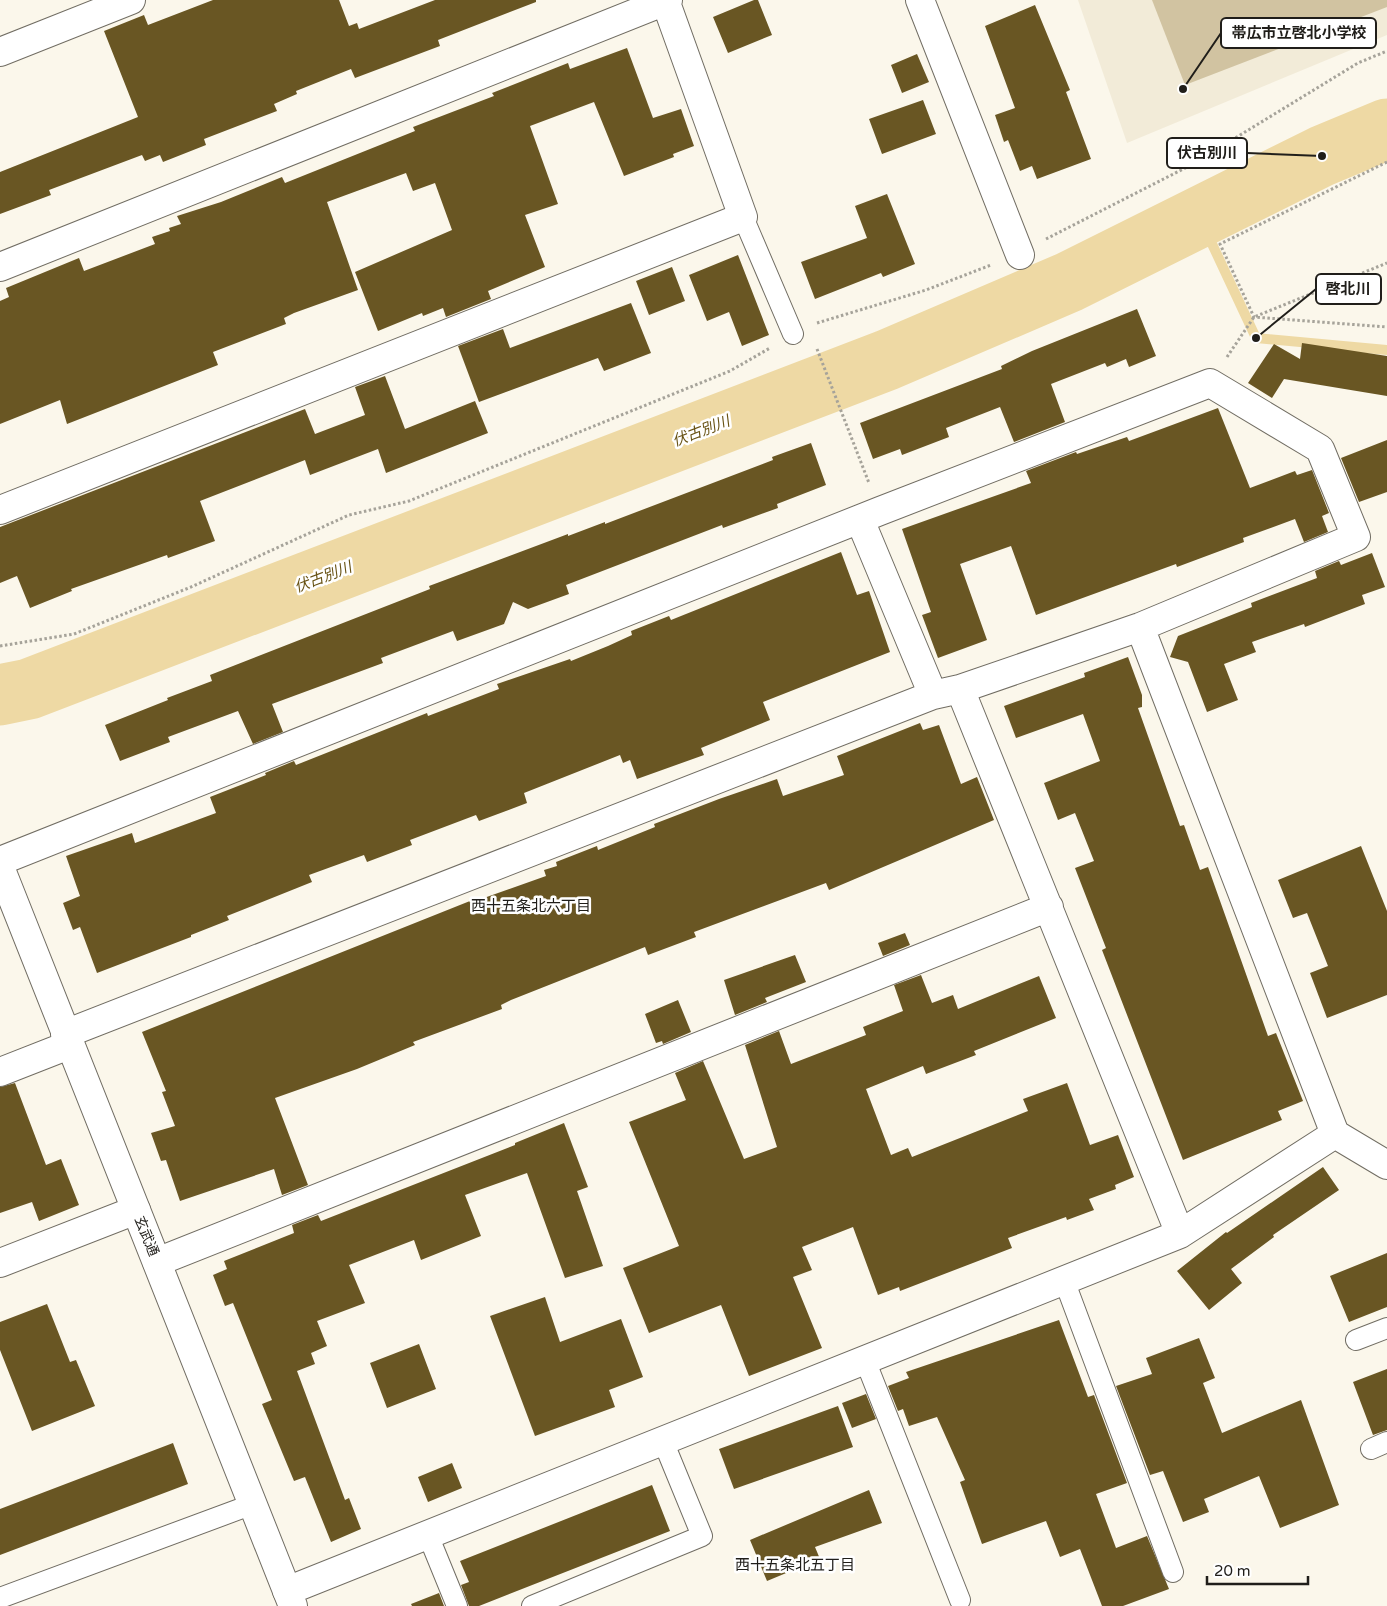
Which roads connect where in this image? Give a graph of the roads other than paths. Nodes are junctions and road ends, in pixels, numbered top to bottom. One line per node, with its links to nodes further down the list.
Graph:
1 (131, 0): 4 (street)
2 (666, 0): 5 (street); 7 (street)
3 (920, 0): 6 (street)
4 (0, 52)
5 (743, 218): 8 (lane); 9 (street)
6 (1020, 255)
7 (0, 267)
8 (793, 334)
9 (0, 510)
10 (870, 516): 11 (street); 13 (street); 14 (street)
11 (1140, 627): 12 (street); 18 (street)
12 (960, 689): 13 (street); 15 (street)
13 (933, 695): 16 (street)
14 (1, 871): 16 (street, 玄武通)
15 (1049, 906): 21 (street); 22 (street)
16 (67, 1039): 17 (street); 20 (street, 玄武通)
17 (0, 1072)
18 (1335, 1134): 19 (street); 21 (street)
19 (1387, 1165)
20 (136, 1210): 22 (street, 玄武通); 23 (street)
21 (1180, 1234): 24 (street)
22 (157, 1262): 29 (street, 玄武通)
23 (0, 1263)
24 (1064, 1280): 27 (street); 31 (lane)
25 (1387, 1328): 26 (lane)
26 (1356, 1340)
27 (865, 1360): 28 (street); 34 (lane)
28 (663, 1440): 30 (street); 36 (lane)
29 (253, 1504): 32 (lane); 33 (street, 玄武通)
30 (428, 1535): 33 (street); 35 (lane)
31 (1173, 1572)
32 (0, 1598)
33 (290, 1599)
34 (960, 1600)
35 (457, 1606)
36 (532, 1606)

